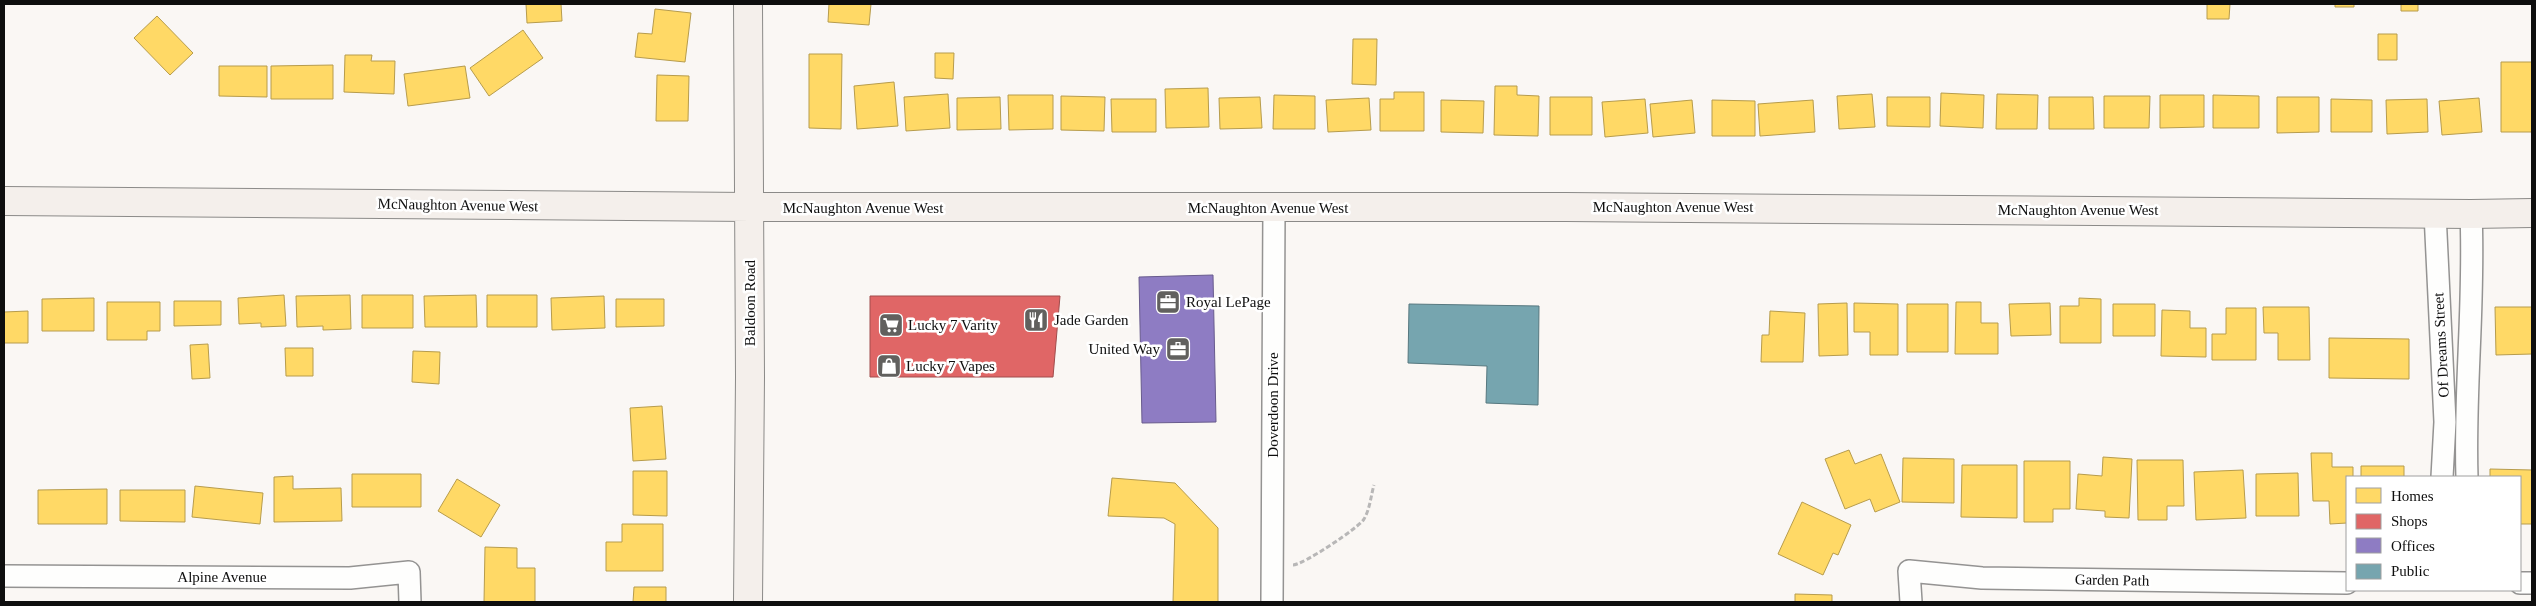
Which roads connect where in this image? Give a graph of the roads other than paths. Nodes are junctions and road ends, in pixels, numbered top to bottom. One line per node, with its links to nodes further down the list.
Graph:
1 (748, 4): 3 (main road, Baldoon Road)
2 (4, 201): 3 (main road, McNaughton Avenue West)
3 (750, 207): 4 (main road, McNaughton Avenue West); 13 (main road, Baldoon Road)
4 (1274, 208): 5 (main road, McNaughton Avenue West); 14 (street, Doverdoon Drive)
5 (2435, 213): 7 (main road, McNaughton Avenue West); 8 (street, Of Dreams Street)
6 (2532, 213): 7 (main road, McNaughton Avenue West)
7 (2471, 214): 9 (street, Of Dreams Street)
8 (2442, 476)
9 (2467, 476)
10 (4, 576): 12 (street, Alpine Avenue)
11 (2346, 584): 15 (street, Garden Path)
12 (410, 602)
13 (748, 602)
14 (1272, 602)
15 (1911, 602)

